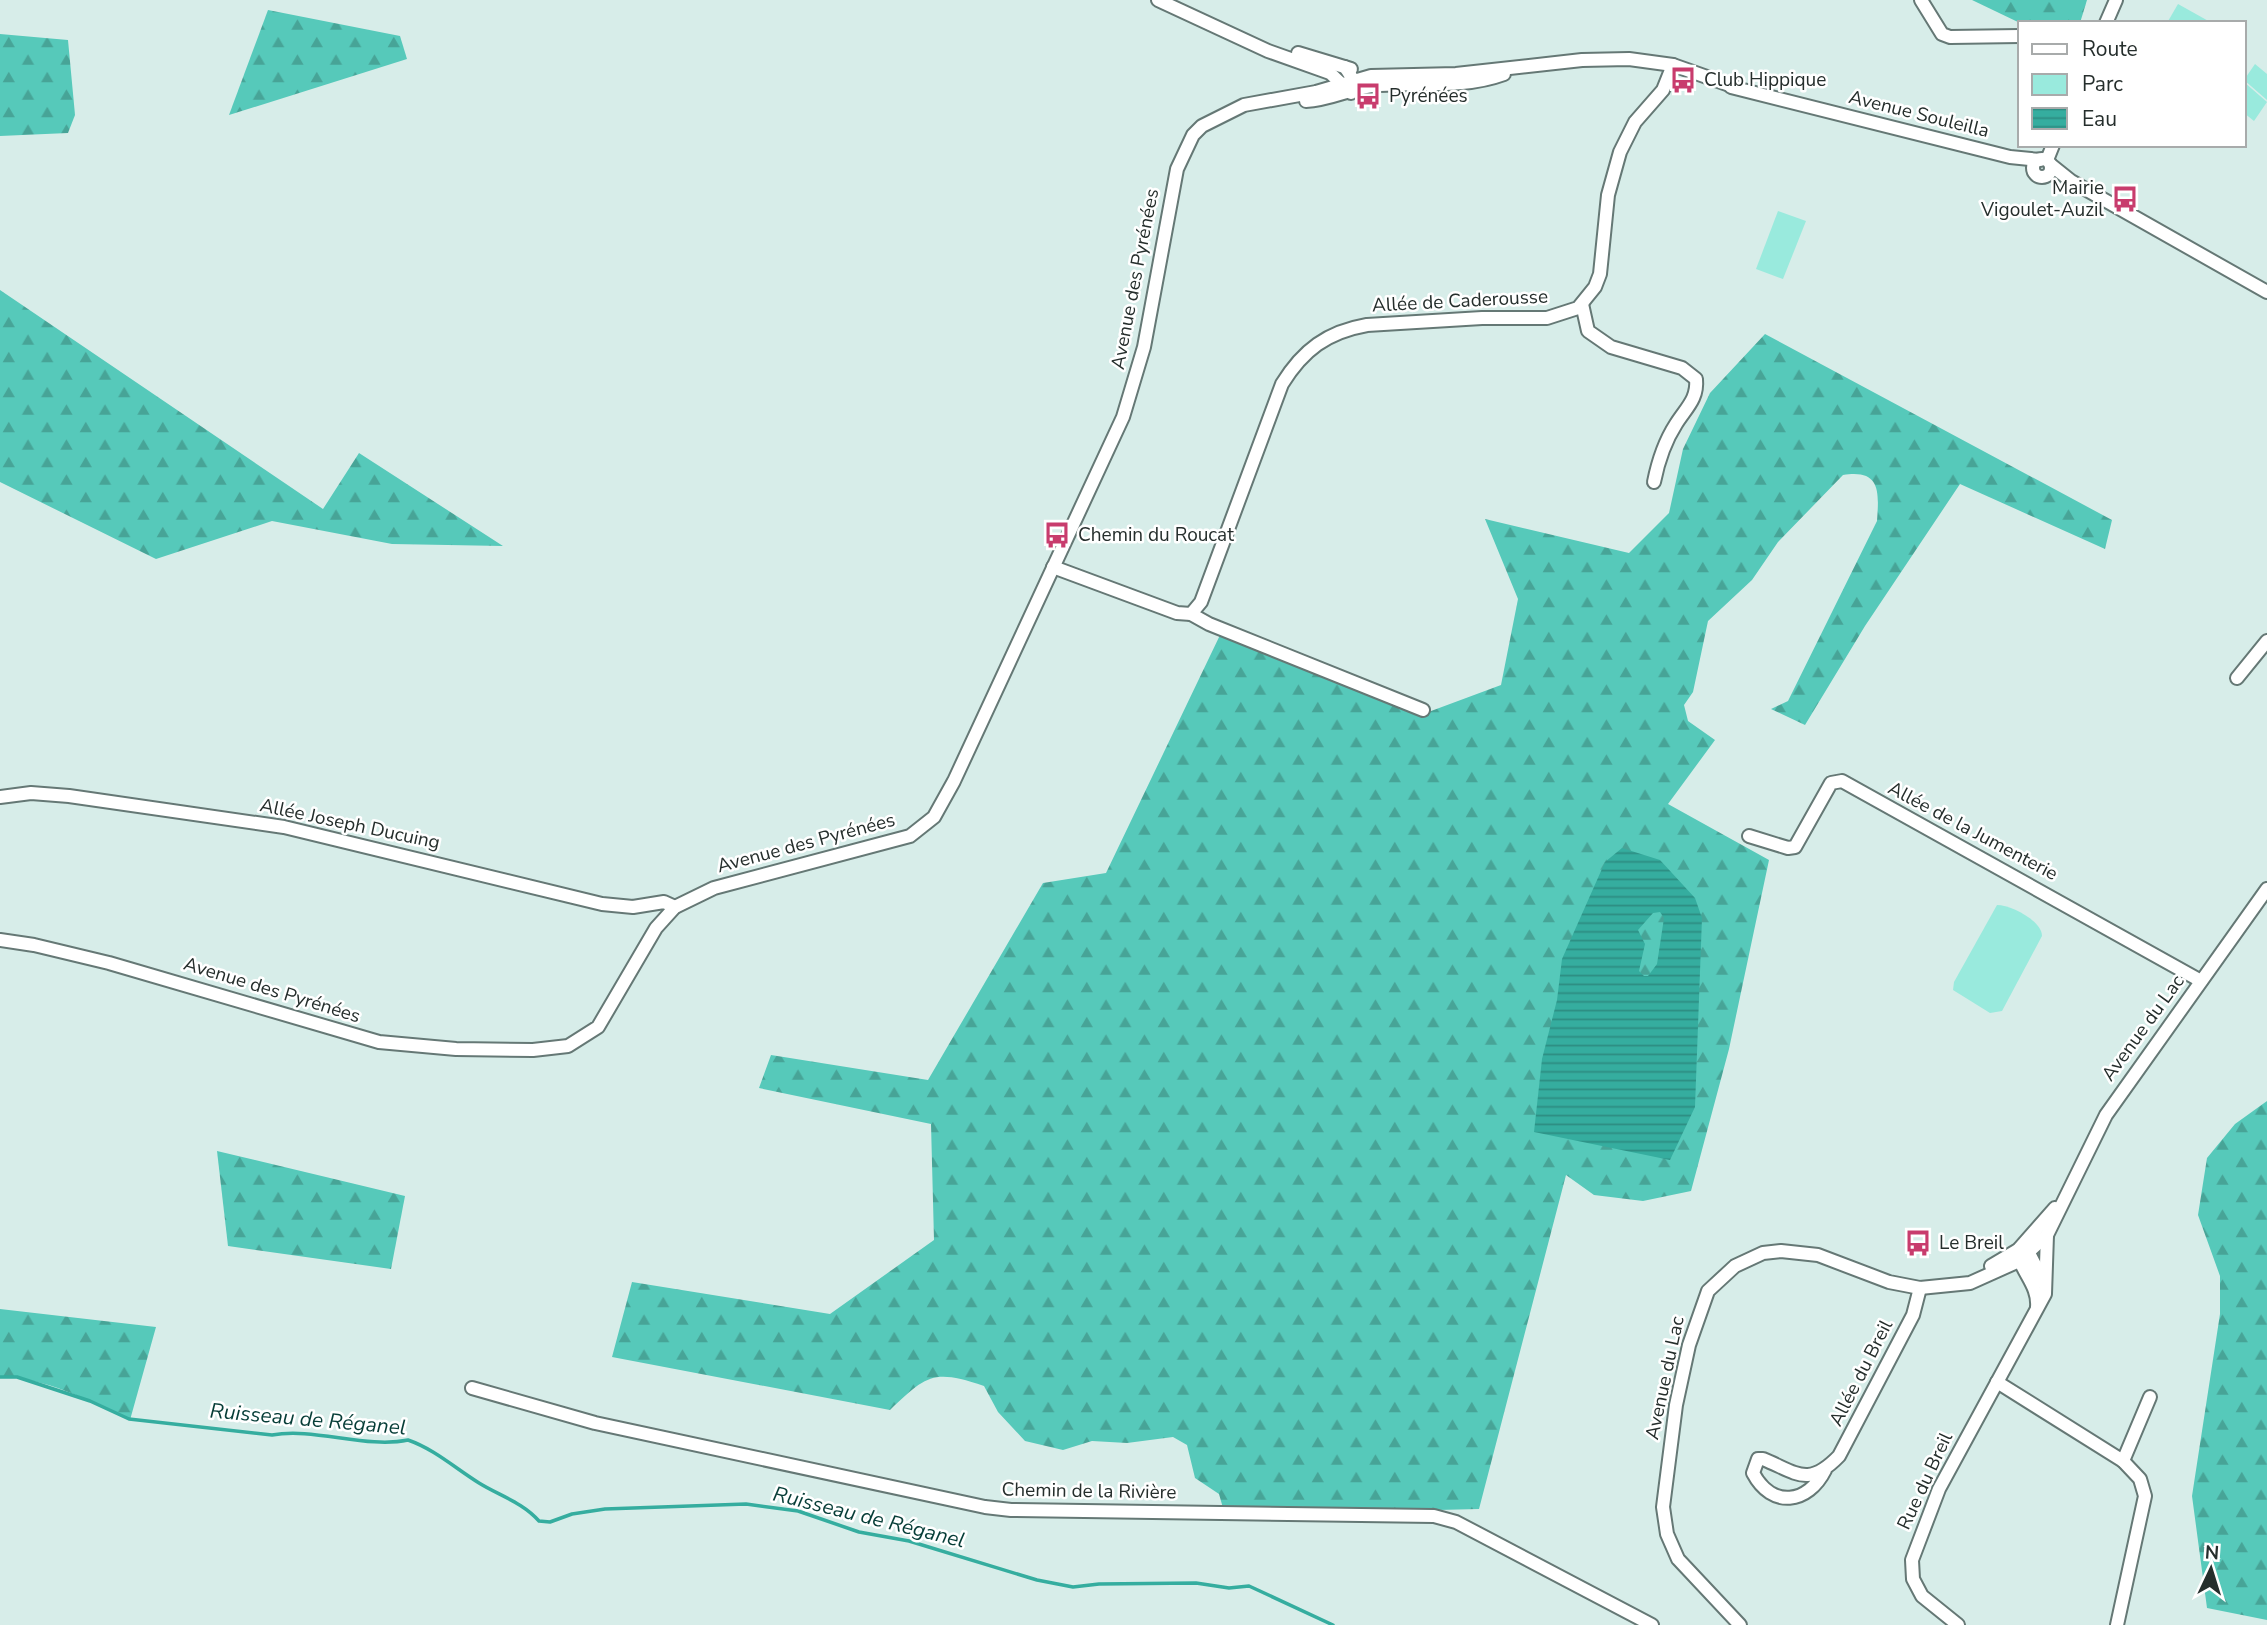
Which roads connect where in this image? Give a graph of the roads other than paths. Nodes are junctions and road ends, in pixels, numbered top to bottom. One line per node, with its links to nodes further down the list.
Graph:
1 (1158, 0): 6 (street)
2 (1921, 0): 5 (street)
3 (2116, 0): 4 (street)
4 (2107, 21)
5 (2018, 36)
6 (1241, 38): 7 (street); 8 (street)
7 (1315, 67): 12 (street); 13 (street)
8 (1345, 67): 11 (street); 12 (street)
9 (1521, 68): 10 (street, Avenue des Pyrénées); 11 (street, Avenue des Pyrénées); 12 (street, Avenue des Pyrénées)
10 (1671, 69): 16 (street, Avenue Souleilla); 18 (street)
11 (1371, 76): 12 (street, Avenue des Pyrénées)
12 (1349, 86): 13 (street, Avenue des Pyrénées); 14 (street, Avenue des Pyrénées)
13 (1315, 92): 14 (street, Avenue des Pyrénées)
14 (1263, 101): 20 (street, Avenue des Pyrénées)
15 (2052, 147): 16 (street)
16 (2043, 167): 17 (street)
17 (2267, 292)
18 (1582, 304): 19 (street); 21 (street, Allée de Caderousse)
19 (1654, 482)
20 (1053, 567): 21 (street); 28 (street, Avenue des Pyrénées)
21 (1191, 614): 24 (street)
22 (2267, 641): 23 (street)
23 (2237, 678)
24 (1423, 710)
25 (5, 796): 28 (street, Allée Joseph Ducuing)
26 (1749, 836): 30 (street, Allée de la Jumenterie)
27 (2267, 889): 30 (street, Avenue du Lac)
28 (676, 907): 29 (street, Avenue des Pyrénées)
29 (0, 940)
30 (2201, 981): 31 (street, Avenue du Lac)
31 (2063, 1198): 32 (street, Avenue du Lac); 33 (street, Avenue du Lac)
32 (2047, 1235): 33 (street, Avenue du Lac); 34 (street, Rue du Breil)
33 (2021, 1255): 34 (street); 35 (street, Avenue du Lac); 36 (street)
34 (2045, 1285): 36 (street, Rue du Breil)
35 (1920, 1288): 41 (street, Allée du Breil); 43 (street, Avenue du Lac)
36 (2036, 1310): 37 (street, Rue du Breil)
37 (1997, 1382): 40 (street); 44 (street, Rue du Breil)
38 (472, 1388): 42 (street, Chemin de la Rivière)
39 (2150, 1397): 40 (street)
40 (2123, 1461): 45 (street)
41 (1825, 1470): 41 (street, Allée du Breil)
42 (1651, 1625)
43 (1740, 1625)
44 (1958, 1625)
45 (2117, 1625)

